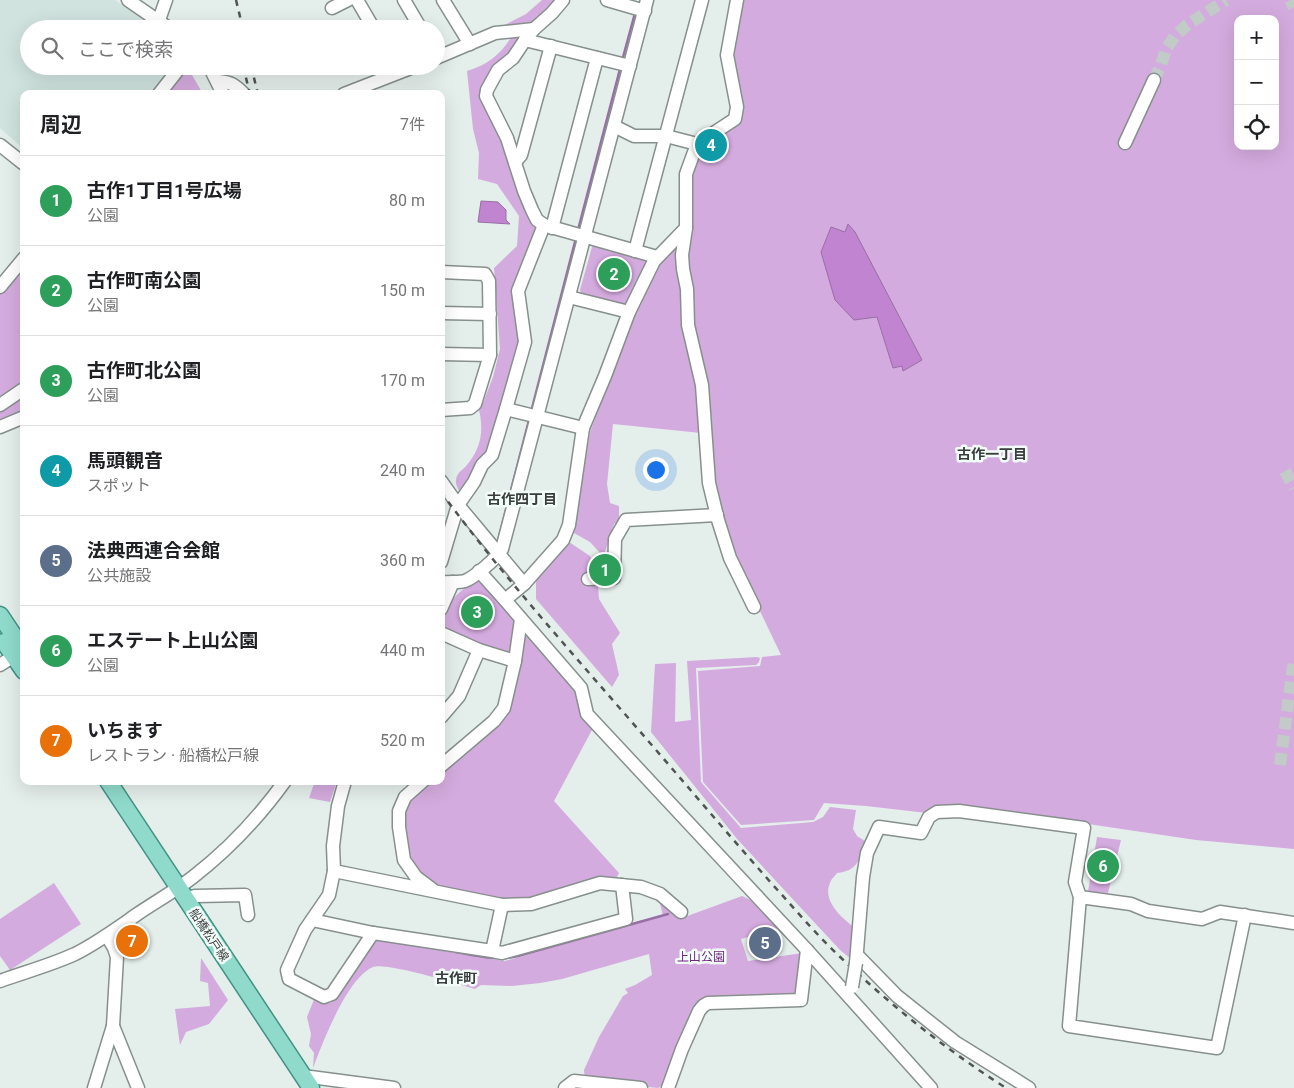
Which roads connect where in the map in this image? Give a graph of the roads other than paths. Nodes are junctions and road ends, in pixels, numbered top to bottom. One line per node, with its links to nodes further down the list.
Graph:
1 (128, 0): 13 (street)
2 (166, 0): 13 (street)
3 (348, 0): 12 (street)
4 (357, 0): 14 (street)
5 (404, 0): 15 (street)
6 (443, 0): 18 (street)
7 (563, 0): 16 (street)
8 (607, 0): 11 (street)
9 (702, 0): 33 (street)
10 (737, 0): 35 (street)
11 (646, 5): 22 (street)
12 (332, 8)
13 (159, 20)
14 (369, 20)
15 (416, 20)
16 (534, 28): 17 (street); 18 (street)
17 (524, 40): 19 (street); 38 (street)
18 (470, 44): 20 (street)
19 (552, 46): 21 (street); 38 (street)
20 (445, 54)
21 (597, 58): 22 (street); 39 (street)
22 (630, 66): 32 (street)
23 (174, 75): 28 (street)
24 (214, 75): 27 (street)
25 (384, 75): 31 (street)
26 (1154, 80): 34 (street)
27 (217, 81): 29 (street); 30 (street)
28 (162, 90)
29 (221, 90)
30 (240, 90)
31 (352, 90)
32 (614, 126): 33 (street); 41 (street)
33 (666, 136): 35 (street); 42 (street)
34 (1125, 142)
35 (697, 144): 40 (street)
36 (0, 145): 37 (street)
37 (20, 161)
38 (515, 162): 39 (street)
39 (548, 227): 41 (street); 55 (street)
40 (686, 228): 43 (street); 63 (street)
41 (585, 237): 42 (street); 47 (street)
42 (635, 251): 43 (street)
43 (657, 257): 48 (street)
44 (20, 263): 46 (street)
45 (445, 272): 50 (street)
46 (0, 287)
47 (569, 297): 48 (street); 57 (street)
48 (629, 312): 60 (street)
49 (445, 313): 50 (street)
50 (490, 314): 52 (street)
51 (445, 354): 52 (street)
52 (490, 355): 56 (street)
53 (20, 391): 54 (street)
54 (0, 405)
55 (506, 409): 57 (street); 62 (street)
56 (445, 410)
57 (538, 417): 60 (street); 65 (street)
58 (20, 419): 59 (street)
59 (0, 427)
60 (583, 428): 69 (street)
61 (445, 487): 62 (street)
62 (458, 505): 64 (street); 65 (street)
63 (717, 515): 67 (street); 71 (street)
64 (445, 549)
65 (499, 554): 66 (street); 69 (street)
66 (479, 571): 68 (street); 70 (street)
67 (588, 579)
68 (447, 582)
69 (524, 584): 70 (street)
70 (506, 600): 73 (street)
71 (754, 607)
72 (0, 615): 77 (main road)
73 (522, 619): 78 (street); 100 (street)
74 (445, 635): 76 (street)
75 (0, 636): 77 (main road)
76 (479, 650): 78 (street); 80 (street)
77 (19, 654): 79 (street)
78 (515, 661): 81 (street)
79 (0, 665)
80 (445, 712)
81 (445, 757)
82 (98, 785): 90 (main road, 船橋松戸線)
83 (110, 785): 90 (main road, 船橋松戸線)
84 (282, 785): 90 (street)
85 (344, 785): 87 (street)
86 (418, 785): 89 (street)
87 (334, 871): 89 (street); 96 (street)
88 (622, 885): 92 (street); 93 (street); 101 (street)
89 (435, 892): 92 (street)
90 (178, 893): 95 (street); 99 (street); 106 (main road, 船橋松戸線)
91 (1080, 897): 94 (street); 94 (street); 102 (street)
92 (502, 906): 101 (street)
93 (681, 912)
94 (1245, 915): 97 (street)
95 (248, 916)
96 (312, 920): 98 (street); 98 (street)
97 (1294, 923)
98 (373, 933): 101 (street)
99 (107, 936): 103 (street); 105 (street)
100 (807, 950): 104 (street); 112 (street)
101 (492, 951)
102 (857, 959): 104 (street, bridge); 114 (street)
103 (0, 981)
104 (851, 992): 113 (street)
105 (113, 1026): 107 (street); 108 (street)
106 (304, 1084): 109 (street)
107 (94, 1088)
108 (138, 1088)
109 (394, 1088)
110 (565, 1088): 111 (street)
111 (641, 1088)
112 (668, 1088)
113 (931, 1088)
114 (1030, 1088)

